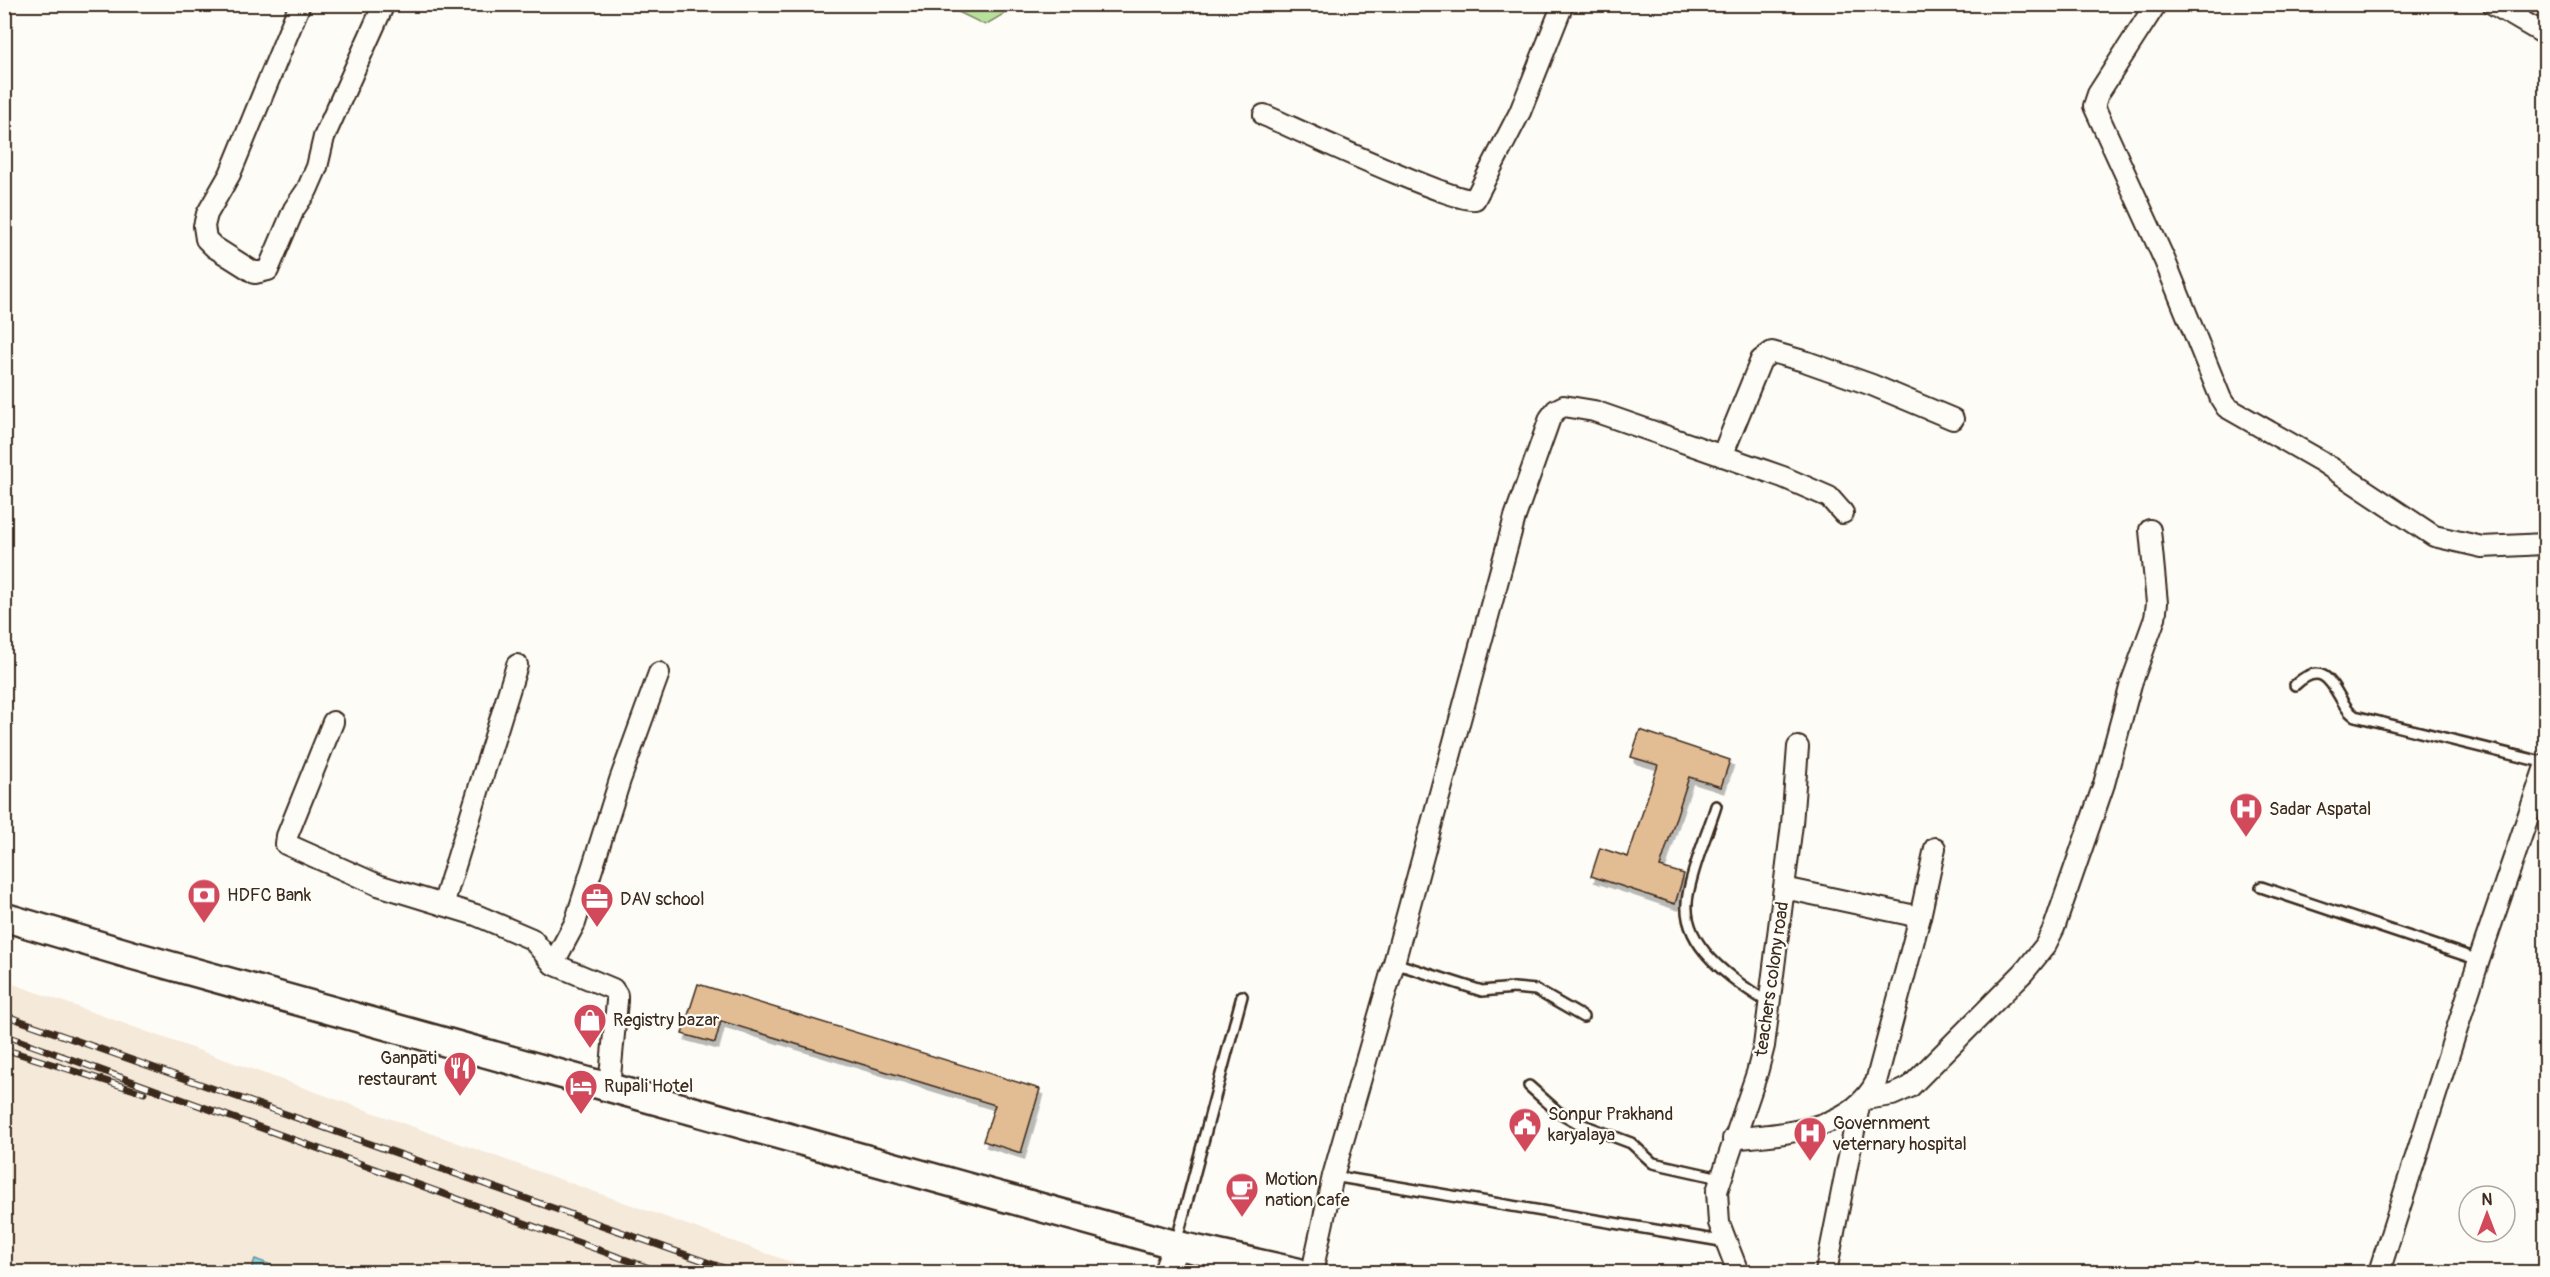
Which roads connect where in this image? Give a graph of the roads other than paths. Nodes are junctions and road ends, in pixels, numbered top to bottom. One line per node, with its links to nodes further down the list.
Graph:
1 (300, 4): 2 (street)
2 (384, 4)
3 (1563, 4): 7 (street)
4 (2156, 4): 12 (street)
5 (2493, 4): 6 (street)
6 (2546, 35)
7 (1264, 115)
8 (1953, 419): 9 (street)
9 (1722, 456): 10 (street); 27 (street)
10 (1843, 513)
11 (2150, 530): 34 (street)
12 (2546, 544)
13 (517, 665): 23 (street)
14 (659, 673): 28 (street)
15 (2295, 686): 18 (lane)
16 (333, 722): 23 (street)
17 (1798, 747): 22 (street, teachers colony road)
18 (2546, 763): 26 (street)
19 (1716, 806): 30 (lane)
20 (1935, 848): 25 (street)
21 (2261, 887): 26 (lane)
22 (1784, 888): 25 (street); 30 (street, teachers colony road)
23 (443, 905): 28 (street)
24 (4, 917): 33 (main road)
25 (1920, 917): 34 (street)
26 (2479, 960): 45 (street)
27 (1394, 963): 31 (lane); 36 (street)
28 (553, 964): 33 (street)
29 (1242, 996): 39 (lane)
30 (1769, 1003): 35 (street, teachers colony road)
31 (1583, 1017)
32 (1528, 1086): 37 (lane)
33 (609, 1088): 39 (main road)
34 (1862, 1103): 35 (street); 44 (street)
35 (1733, 1139): 37 (street, teachers colony road)
36 (1333, 1176): 38 (lane); 42 (street)
37 (1720, 1178): 38 (street, teachers colony road)
38 (1727, 1242): 43 (street, teachers colony road)
39 (1176, 1245): 40 (street); 41 (main road)
40 (1166, 1272)
41 (1297, 1272)
42 (1312, 1272)
43 (1738, 1272)
44 (1826, 1272)
45 (2379, 1272)

